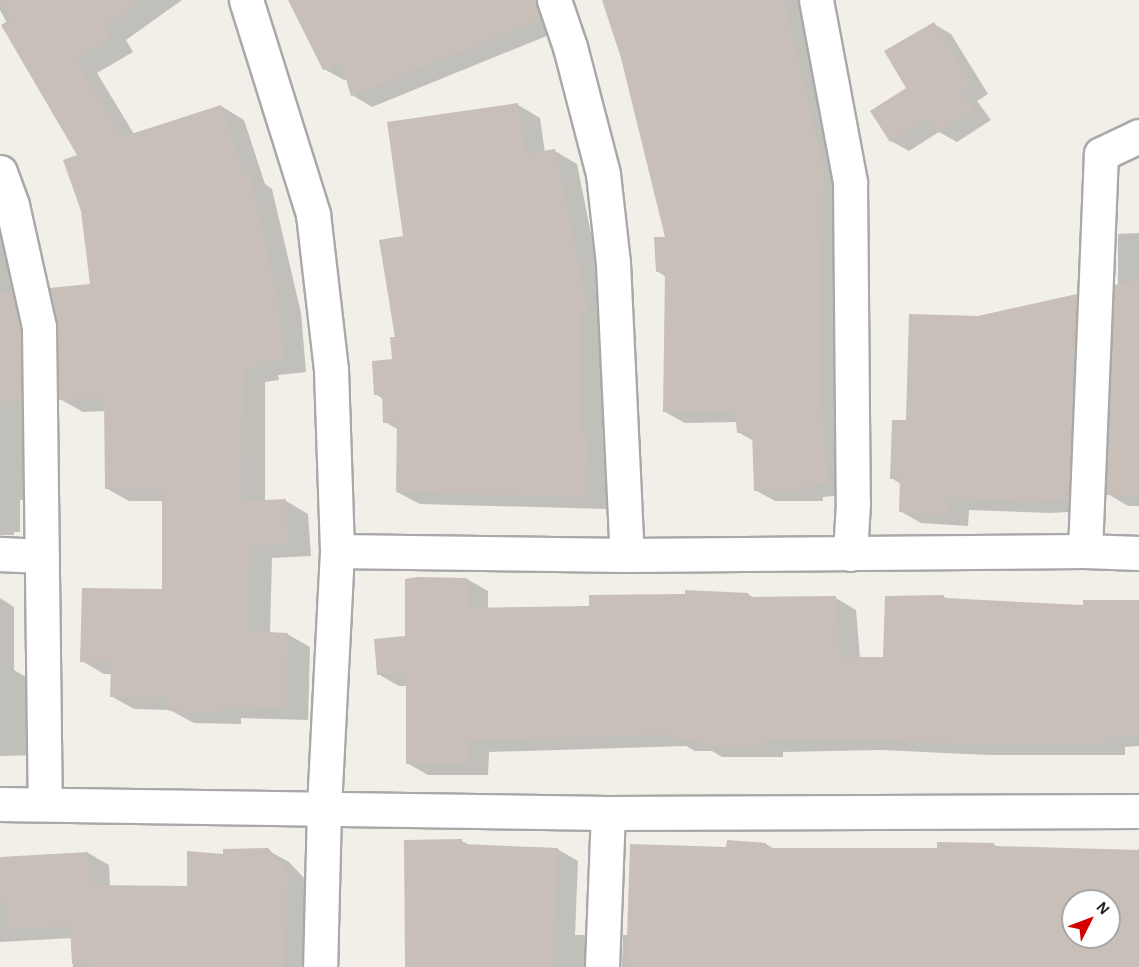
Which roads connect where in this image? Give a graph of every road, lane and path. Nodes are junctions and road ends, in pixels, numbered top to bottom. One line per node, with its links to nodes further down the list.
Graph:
1 (246, 0): 6 (street)
2 (554, 0): 11 (street)
3 (816, 0): 10 (street)
4 (1139, 136): 7 (street)
5 (0, 172): 12 (street)
6 (336, 551): 11 (street); 15 (street)
7 (1085, 551): 8 (street); 10 (street)
8 (1139, 553)
9 (0, 554): 12 (street)
10 (850, 554): 11 (street)
11 (627, 555)
12 (42, 556): 14 (street)
13 (0, 804): 14 (street)
14 (45, 804): 15 (street)
15 (324, 808): 17 (street); 18 (street)
16 (1139, 811): 17 (street)
17 (608, 813): 19 (street)
18 (320, 967)
19 (602, 967)

